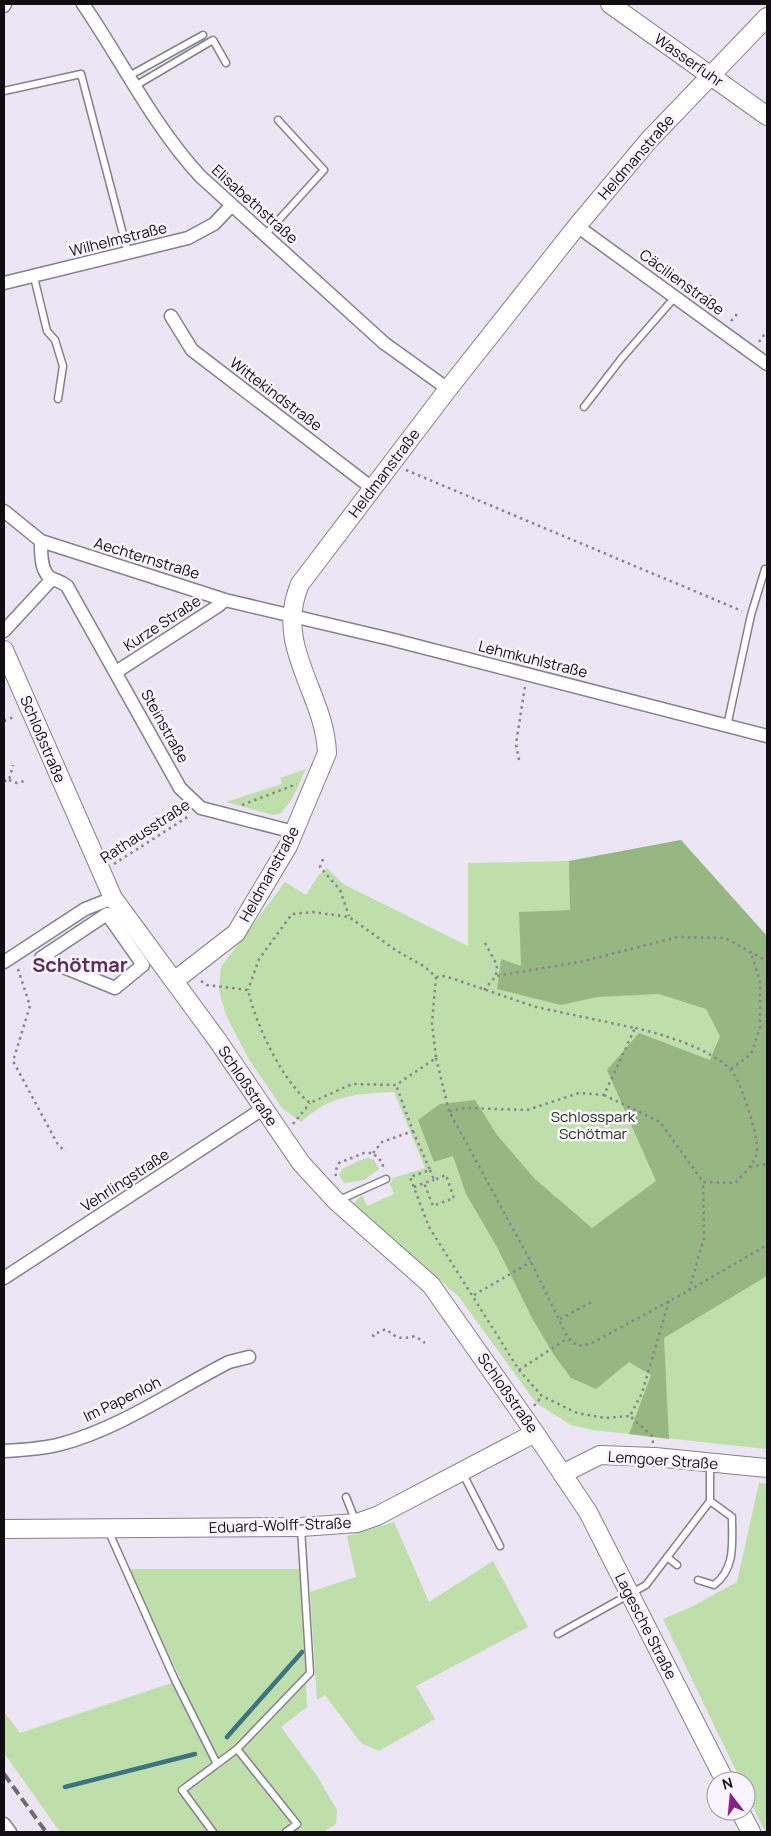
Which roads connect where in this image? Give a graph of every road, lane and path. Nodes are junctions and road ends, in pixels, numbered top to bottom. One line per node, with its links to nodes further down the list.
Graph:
1 (610, 4): 6 (street, Wasserfuhr)
2 (86, 5): 7 (street, Elisabethstraße)
3 (767, 17): 6 (street, Heldmanstraße)
4 (203, 35): 7 (lane)
5 (226, 63): 7 (lane)
6 (711, 75): 9 (street, Wasserfuhr); 12 (street, Heldmanstraße)
7 (132, 81): 11 (street, Elisabethstraße)
8 (4, 91): 14 (lane)
9 (767, 116)
10 (278, 120): 13 (lane)
11 (231, 206): 13 (street, Elisabethstraße); 14 (street, Wilhelmstraße)
12 (577, 226): 17 (street, Cäcilienstraße); 20 (street, Heldmanstraße)
13 (265, 235): 20 (street, Elisabethstraße)
14 (128, 253): 15 (street, Wilhelmstraße)
15 (34, 277): 16 (street, Wilhelmstraße); 21 (lane)
16 (4, 284)
17 (675, 297): 19 (street, Cäcilienstraße); 22 (lane)
18 (171, 316): 24 (street, Wittekindstraße)
19 (767, 364)
20 (448, 389): 23 (street, Heldmanstraße)
21 (58, 399)
22 (584, 407)
23 (391, 464): 24 (street, Heldmanstraße); 31 (path)
24 (372, 488): 30 (street, Heldmanstraße)
25 (4, 511): 26 (street, Aechternstraße)
26 (41, 541): 28 (street, Steinstraße); 29 (street, Aechternstraße)
27 (765, 569): 31 (lane)
28 (52, 579): 32 (street); 34 (street, Steinstraße)
29 (225, 600): 30 (street, Aechternstraße); 34 (street, Kurze Straße)
30 (291, 615): 35 (street, Lehmkuhlstraße); 40 (street, Heldmanstraße)
31 (751, 615): 36 (lane)
32 (4, 631)
33 (4, 650): 48 (street, Schloßstraße)
34 (116, 672): 44 (street, Steinstraße)
35 (527, 675): 36 (street, Lehmkuhlstraße); 38 (path)
36 (727, 726): 37 (street, Lehmkuhlstraße)
37 (767, 736)
38 (519, 760)
39 (13, 765): 41 (path)
40 (318, 776): 45 (path); 46 (street, Heldmanstraße)
41 (9, 780): 42 (path); 43 (path)
42 (24, 781)
43 (4, 782)
44 (201, 808): 45 (street, Steinstraße); 48 (path, Rathausstraße)
45 (225, 814): 46 (street, Steinstraße)
46 (294, 832): 58 (street, Heldmanstraße)
47 (323, 859): 50 (path)
48 (101, 873): 49 (street, Schloßstraße)
49 (113, 898): 54 (street); 58 (street, Schloßstraße)
50 (349, 917): 57 (path); 60 (path)
51 (485, 942): 56 (path)
52 (751, 952): 55 (path); 56 (path); 64 (path)
53 (41, 958): 53 (street)
54 (9, 959): 72 (path)
55 (767, 961)
56 (496, 976): 61 (path)
57 (436, 977): 61 (path); 63 (path)
58 (174, 981): 68 (street, Schloßstraße)
59 (207, 985): 60 (path)
60 (248, 990): 67 (path)
61 (484, 990): 62 (path)
62 (635, 1028): 64 (path); 66 (path)
63 (436, 1058): 65 (path); 69 (path)
64 (731, 1069): 75 (path)
65 (396, 1085): 67 (path); 70 (path)
66 (604, 1095): 69 (path); 79 (path)
67 (310, 1103): 71 (path)
68 (264, 1108): 71 (street, Schloßstraße); 85 (street, Vehrlingstraße)
69 (450, 1111): 84 (path)
70 (413, 1131): 73 (path); 76 (path)
71 (283, 1137): 82 (street, Schloßstraße)
72 (65, 1152)
73 (373, 1153): 77 (path); 82 (path)
74 (767, 1164): 75 (path)
75 (750, 1167): 79 (path)
76 (430, 1170): 78 (path); 81 (path)
77 (386, 1179): 82 (lane)
78 (434, 1180): 80 (path); 80 (path)
79 (704, 1182): 86 (path)
80 (424, 1183): 81 (path)
81 (414, 1187): 87 (path)
82 (341, 1199): 97 (street, Schloßstraße)
83 (767, 1246): 86 (path)
84 (531, 1262): 87 (path); 90 (path)
85 (4, 1278)
86 (688, 1292): 88 (path)
87 (474, 1295): 95 (path)
88 (669, 1301): 92 (path); 96 (path)
89 (592, 1302): 90 (path)
90 (560, 1319): 92 (path)
91 (374, 1337): 93 (path)
92 (568, 1338): 95 (path)
93 (425, 1343)
94 (249, 1357): 98 (street, Im Papenloh)
95 (519, 1370): 96 (path)
96 (630, 1416): 99 (path)
97 (536, 1433): 102 (street, Eduard-Wolff-Straße); 103 (street, Schloßstraße)
98 (4, 1451)
99 (655, 1457): 100 (street, Lemgoer Straße); 103 (street, Lemgoer Straße)
100 (710, 1463): 101 (street, Lemgoer Straße); 105 (lane)
101 (767, 1468)
102 (461, 1471): 106 (street, Eduard-Wolff-Straße); 110 (lane)
103 (562, 1474): 114 (street, Lagesche Straße)
104 (346, 1498): 106 (lane)
105 (710, 1502): 111 (lane); 113 (lane)
106 (357, 1523): 107 (street, Eduard-Wolff-Straße)
107 (301, 1527): 109 (street, Eduard-Wolff-Straße); 116 (lane)
108 (4, 1529): 109 (street, Eduard-Wolff-Straße)
109 (108, 1529): 117 (lane)
110 (500, 1546)
111 (667, 1557): 112 (lane); 114 (lane)
112 (677, 1565)
113 (698, 1580)
114 (629, 1593): 115 (lane); 118 (street, Lagesche Straße)
115 (558, 1634)
116 (237, 1749): 117 (lane); 122 (lane)
117 (217, 1764): 121 (lane)
118 (720, 1771)
119 (4, 1824): 120 (street)
120 (10, 1832)
121 (213, 1832)
122 (286, 1832)

